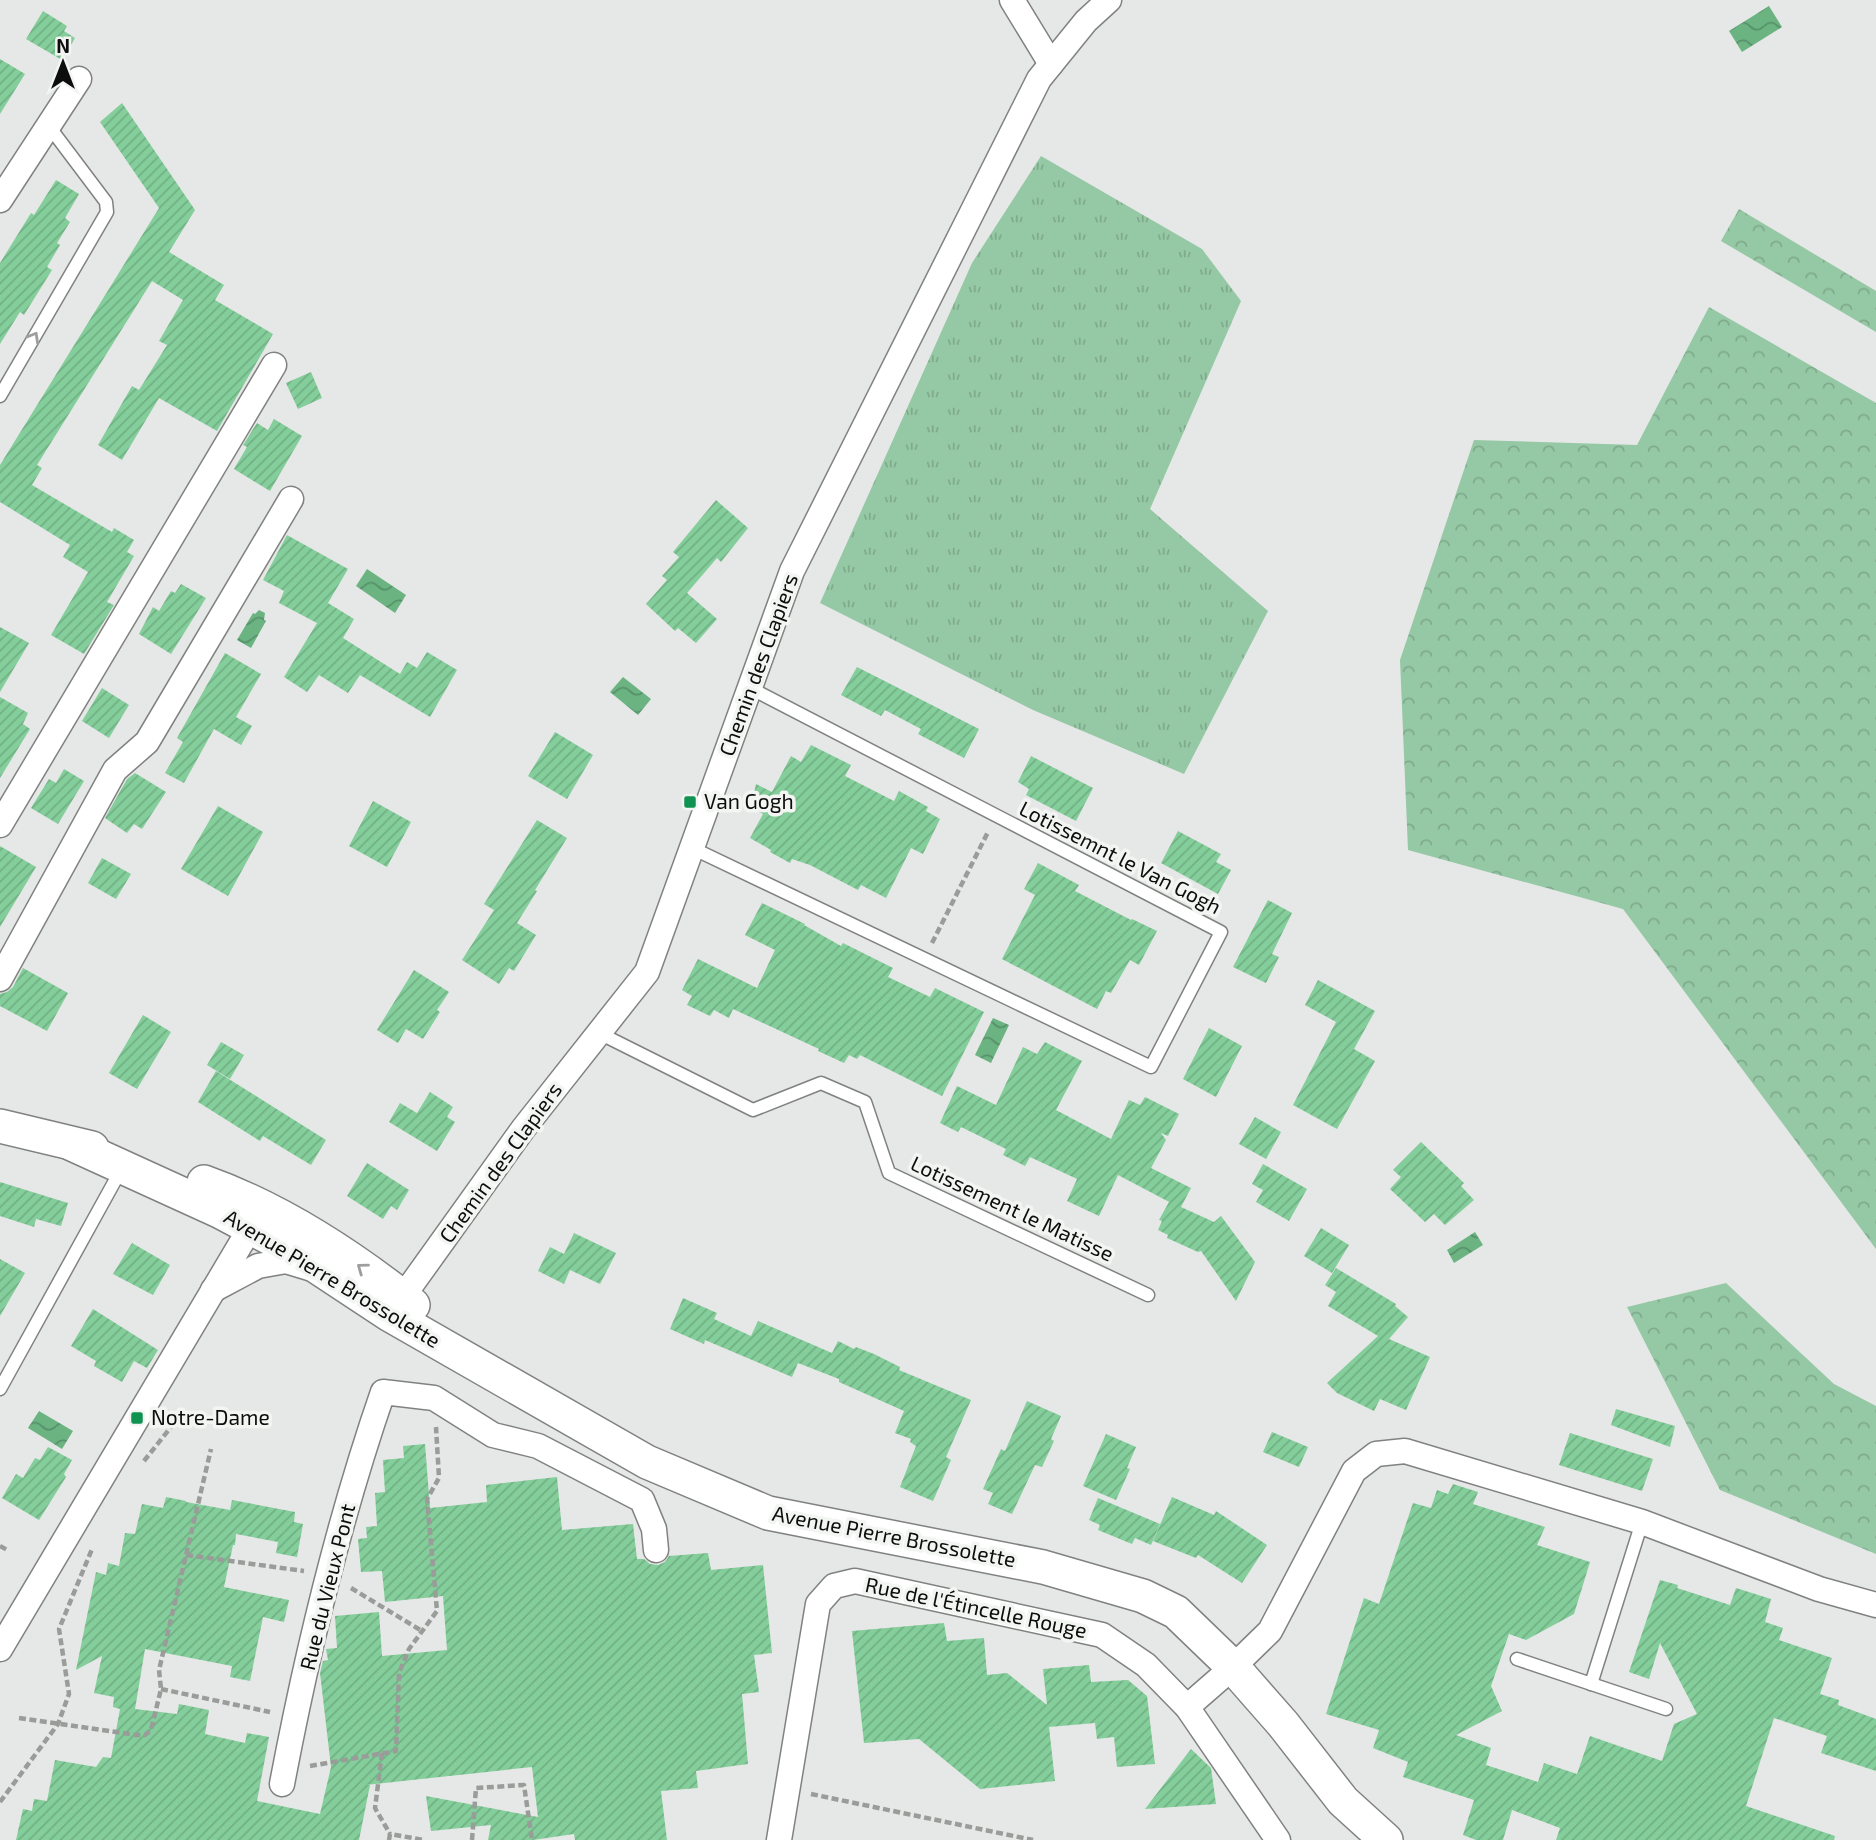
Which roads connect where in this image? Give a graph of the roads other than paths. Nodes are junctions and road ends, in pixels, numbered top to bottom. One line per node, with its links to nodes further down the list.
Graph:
1 (1012, 0): 3 (street)
2 (1109, 0): 3 (street, Chemin des Clapiers)
3 (1051, 64): 10 (street, Chemin des Clapiers)
4 (79, 79): 5 (street)
5 (48, 125): 6 (street); 8 (lane, one-way to 5)
6 (0, 200)
7 (274, 365): 11 (street)
8 (0, 396)
9 (291, 499): 13 (street)
10 (750, 688): 12 (street, Chemin des Clapiers); 12 (lane, Lotissemnt le Van Gogh)
11 (0, 825)
12 (692, 848): 14 (street, Chemin des Clapiers)
13 (0, 979)
14 (599, 1033): 20 (lane, Lotissement le Matisse); 21 (street, Chemin des Clapiers)
15 (0, 1126): 16 (street, Avenue Pierre Brossolette)
16 (125, 1161): 17 (street, Avenue Pierre Brossolette); 22 (lane)
17 (256, 1218): 18 (street, Avenue Pierre Brossolette); 19 (street); 21 (street, Avenue Pierre Brossolette, one-way to 17)
18 (327, 1274): 19 (street); 21 (street, Avenue Pierre Brossolette)
19 (213, 1290): 26 (street)
20 (1148, 1294)
21 (396, 1306): 28 (street, Avenue Pierre Brossolette)
22 (0, 1389)
23 (1642, 1521): 25 (street); 28 (street); 29 (lane)
24 (656, 1550): 32 (street, Rue du Vieux Pont)
25 (1876, 1605)
26 (0, 1649)
27 (1517, 1659): 29 (lane)
28 (1233, 1667): 30 (street); 35 (street, Avenue Pierre Brossolette)
29 (1591, 1684): 31 (lane)
30 (1187, 1707): 33 (street, Rue de l'Étincelle Rouge); 34 (street, Rue de l'Étincelle Rouge)
31 (1666, 1709)
32 (283, 1777)
33 (779, 1840)
34 (1278, 1840)
35 (1387, 1840)

